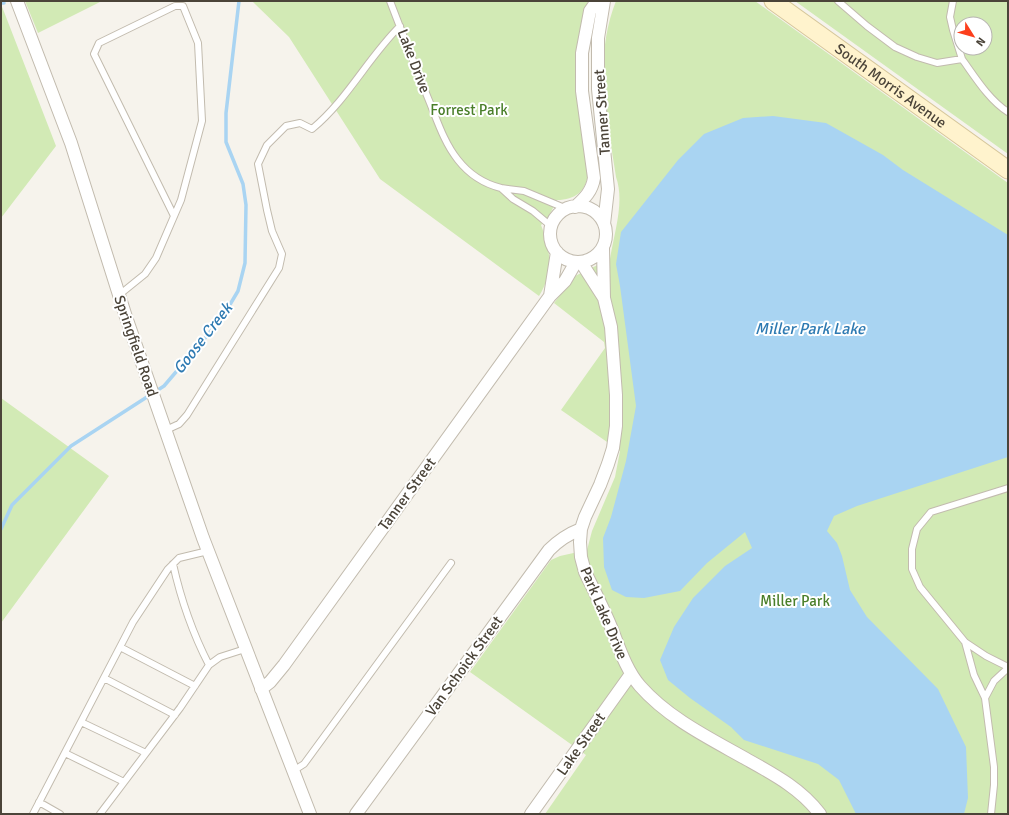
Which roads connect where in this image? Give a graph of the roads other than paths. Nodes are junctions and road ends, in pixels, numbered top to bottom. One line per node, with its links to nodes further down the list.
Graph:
1 (17, 1): 20 (street, Springfield Road)
2 (390, 1): 8 (lane, Lake Drive)
3 (597, 1): 13 (street, Tanner Street)
4 (604, 1): 15 (street, Tanner Street)
5 (773, 1): 11 (main road, South Morris Avenue)
6 (838, 1): 9 (lane)
7 (953, 1): 9 (lane)
8 (400, 26): 12 (lane, Lake Drive); 23 (lane)
9 (962, 59): 10 (lane)
10 (1008, 112)
11 (1008, 170)
12 (501, 188): 13 (lane, Lake Drive); 16 (lane, Lake Drive)
13 (571, 208): 15 (street); 16 (street)
14 (174, 216): 14 (lane); 20 (lane)
15 (604, 224): 17 (street)
16 (552, 227): 18 (street)
17 (602, 248): 19 (street); 22 (street, Park Lake Drive)
18 (557, 252): 19 (street); 21 (street, Tanner Street)
19 (579, 262): 21 (street, Tanner Street); 22 (street, Park Lake Drive)
20 (119, 295): 23 (street, Springfield Road)
21 (550, 296): 37 (street, Tanner Street)
22 (604, 298): 25 (street, Park Lake Drive)
23 (166, 430): 26 (street, Springfield Road)
24 (1008, 488): 29 (lane)
25 (581, 529): 34 (street, Park Lake Drive); 50 (street, Van Schoick Street)
26 (208, 551): 28 (lane); 31 (street, Springfield Road)
27 (451, 563): 43 (lane)
28 (173, 564): 30 (lane); 32 (lane)
29 (965, 642): 33 (lane); 38 (lane)
30 (120, 647): 35 (lane); 36 (lane)
31 (245, 649): 32 (lane); 37 (street, Springfield Road)
32 (209, 665): 36 (lane)
33 (1008, 668): 38 (lane)
34 (631, 674): 51 (street, Lake Street); 52 (street, Park Lake Drive)
35 (104, 678): 39 (lane); 40 (lane)
36 (195, 686): 39 (lane)
37 (261, 689): 43 (street, Springfield Road)
38 (985, 698): 53 (lane)
39 (175, 715): 42 (lane)
40 (81, 722): 41 (lane); 42 (lane)
41 (65, 753): 44 (lane); 45 (lane)
42 (146, 753): 44 (lane)
43 (293, 771): 49 (street, Springfield Road)
44 (124, 782): 48 (lane)
45 (39, 802): 46 (lane); 47 (lane)
46 (33, 814)
47 (60, 814)
48 (100, 814)
49 (310, 814)
50 (356, 814)
51 (531, 814)
52 (820, 814)
53 (991, 814)

